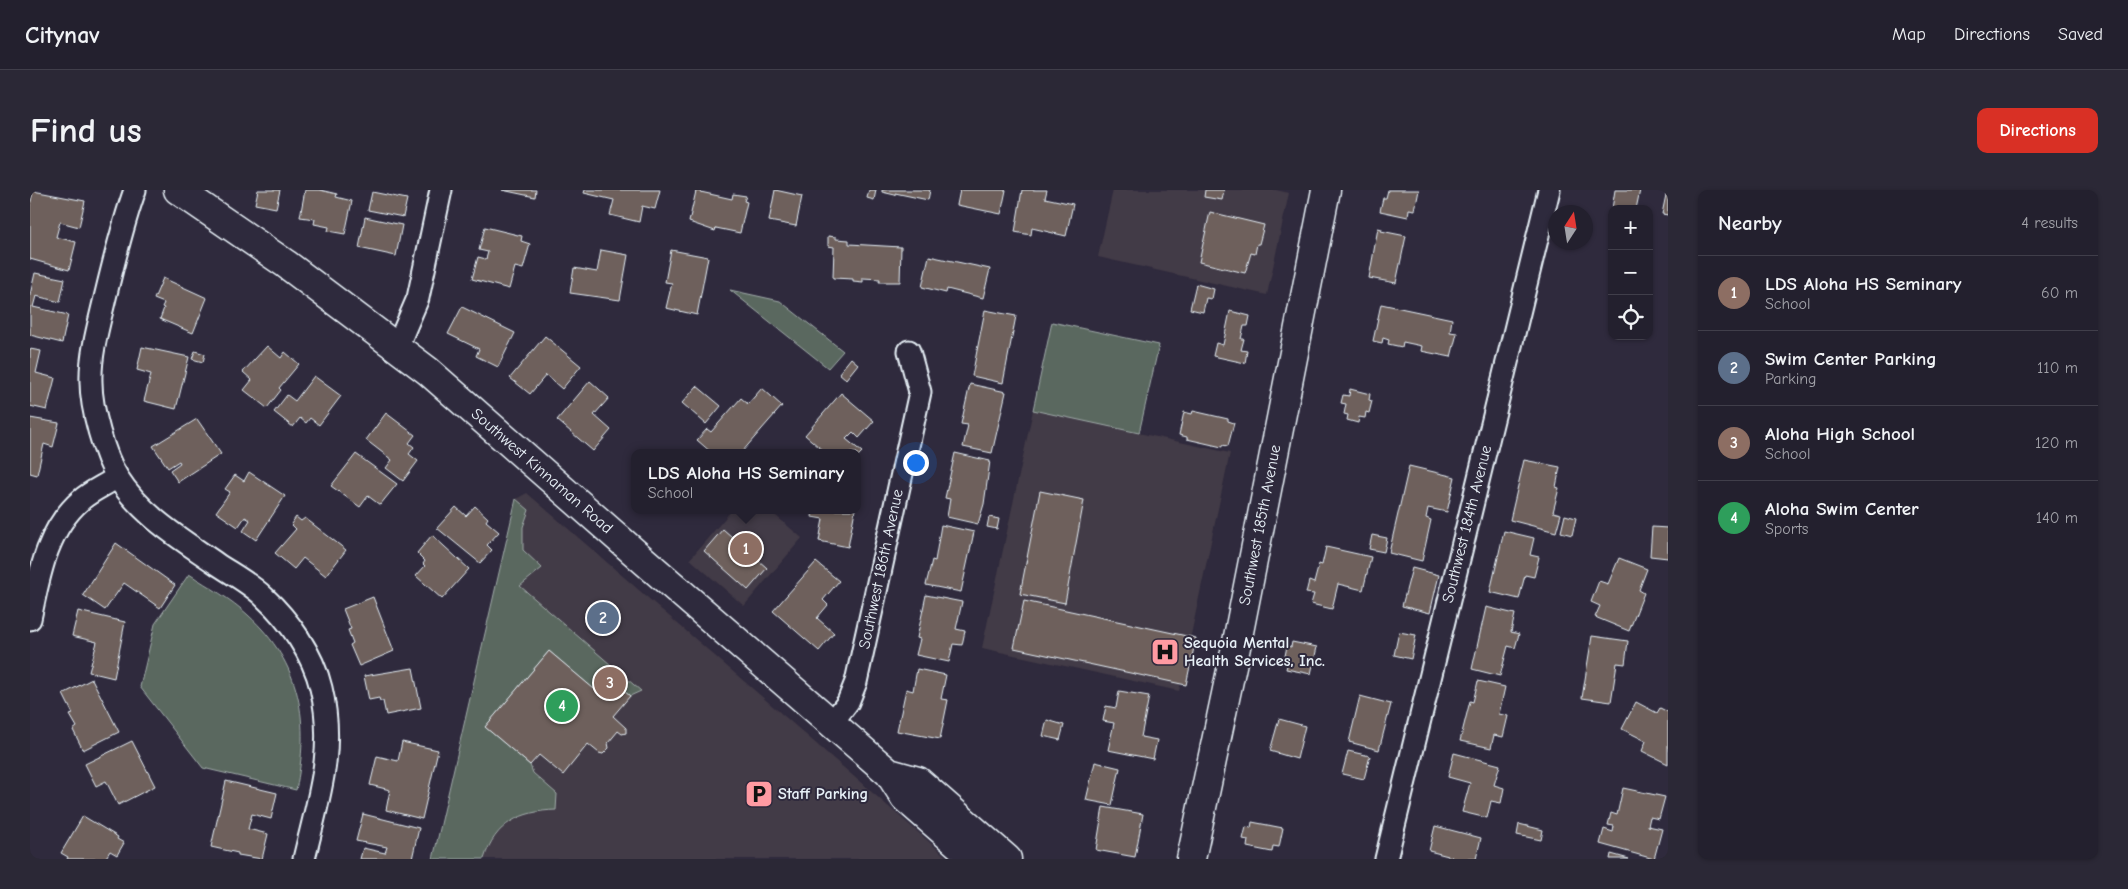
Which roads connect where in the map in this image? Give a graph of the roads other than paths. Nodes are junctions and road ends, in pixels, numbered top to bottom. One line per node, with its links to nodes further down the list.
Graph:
1 (135, 190): 8 (street)
2 (178, 190): 6 (main road, Southwest Kinnaman Road)
3 (441, 190): 6 (street)
4 (1326, 190): 15 (main road, Southwest 185th Avenue)
5 (1548, 190): 16 (street, Southwest 184th Avenue)
6 (398, 347): 10 (main road, Southwest Kinnaman Road)
7 (909, 351): 10 (street, Southwest 186th Avenue)
8 (117, 478): 9 (street); 12 (street)
9 (30, 619)
10 (832, 723): 11 (main road, Southwest Kinnaman Road)
11 (889, 773): 13 (main road, Southwest Kinnaman Road); 14 (main road, Southwest Kinnaman Road)
12 (304, 859)
13 (975, 859)
14 (1007, 859)
15 (1191, 859)
16 (1386, 859)

